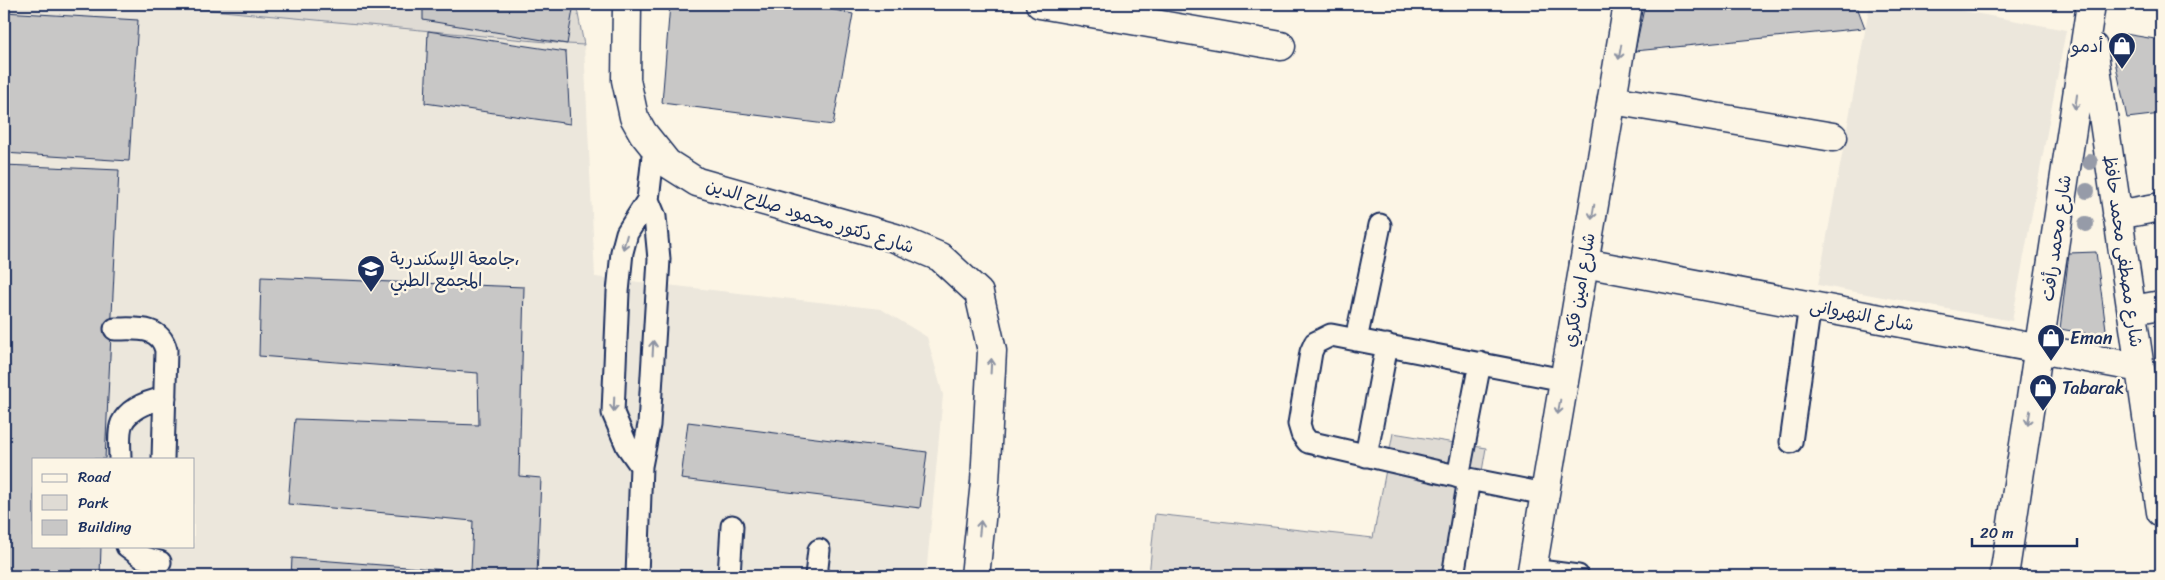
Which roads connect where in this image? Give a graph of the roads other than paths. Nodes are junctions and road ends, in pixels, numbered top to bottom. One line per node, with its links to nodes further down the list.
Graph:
1 (626, 4): 8 (street, شارع دكتور محمود صلاح الدين)
2 (1040, 4): 5 (street)
3 (1628, 4): 6 (street, شارع امين فكري, one-way to 6)
4 (2090, 11): 11 (street, شارع مصطفى محمد حافظ); 20 (street, شارع محمد رأفت, one-way to 20)
5 (1282, 46)
6 (1612, 100): 7 (street); 13 (street, شارع امين فكري, one-way to 13)
7 (1833, 137)
8 (654, 147): 9 (lane); 42 (street, شارع دكتور محمود صلاح الدين, one-way to 8)
9 (648, 200): 30 (lane, one-way to 9); 30 (lane, one-way to 30)
10 (2161, 207): 11 (street)
11 (2118, 215): 16 (street, شارع مصطفى محمد حافظ)
12 (1380, 225): 18 (lane)
13 (1584, 263): 15 (street, شارع النهروانى); 23 (street, شارع امين فكري)
14 (2161, 305): 16 (street)
15 (1810, 306): 20 (street, شارع النهروانى); 26 (lane)
16 (2132, 310): 22 (street, شارع مصطفى محمد حافظ)
17 (114, 329): 24 (lane)
18 (1356, 340): 19 (lane); 27 (lane)
19 (1387, 345): 21 (lane); 27 (lane)
20 (2040, 349): 22 (street, شارع النهروانى); 45 (street, شارع محمد رأفت, one-way to 45)
21 (1480, 363): 23 (lane); 31 (lane)
22 (2140, 368): 25 (street, شارع مصطفى محمد حافظ)
23 (1564, 380): 32 (street, شارع امين فكري, one-way to 32)
24 (165, 398): 28 (lane); 29 (lane)
25 (2154, 406): 33 (street, شارع مصطفى محمد حافظ)
26 (1791, 442)
27 (1366, 456): 31 (lane)
28 (120, 458)
29 (163, 458)
30 (640, 466): 39 (lane)
31 (1464, 478): 32 (lane); 43 (lane)
32 (1544, 494): 38 (street, شارع امين فكري)
33 (2161, 512)
34 (732, 526): 40 (lane)
35 (130, 548): 37 (lane)
36 (819, 550): 41 (lane)
37 (160, 561)
38 (1531, 573): 44 (lane)
39 (637, 576)
40 (729, 576)
41 (816, 576)
42 (975, 576)
43 (1453, 576)
44 (1578, 576)
45 (2004, 576)

